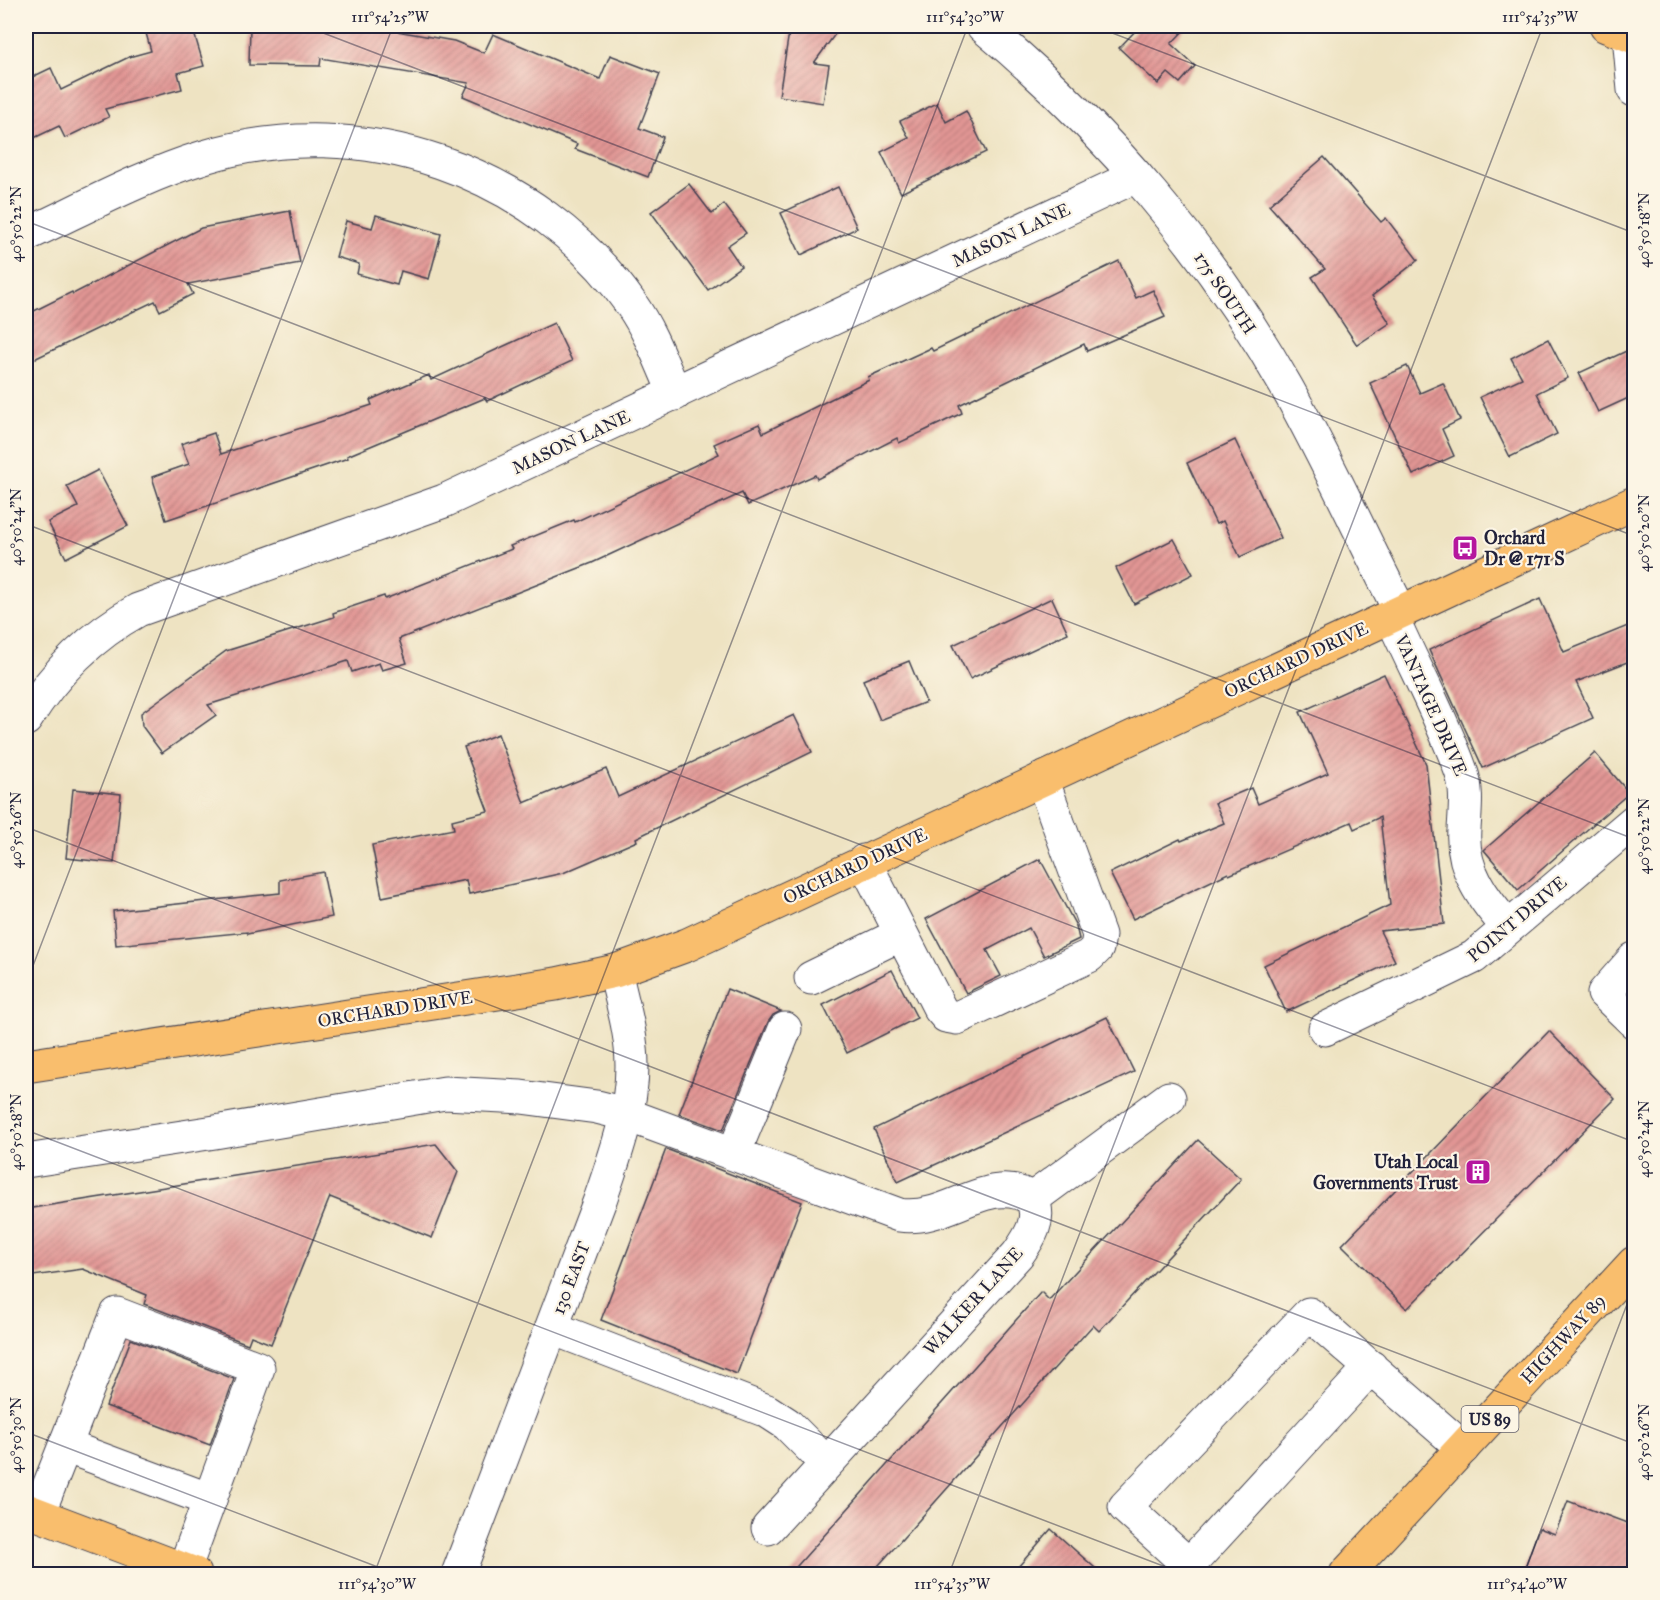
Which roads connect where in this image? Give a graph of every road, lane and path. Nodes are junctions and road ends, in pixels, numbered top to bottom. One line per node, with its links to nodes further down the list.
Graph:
1 (983, 26): 4 (street, 175 SOUTH)
2 (1623, 32): 3 (street)
3 (1635, 90)
4 (1136, 176): 6 (street, MASON LANE); 8 (street, 175 SOUTH)
5 (26, 235): 6 (street)
6 (675, 394): 9 (street, MASON LANE)
7 (1635, 502): 8 (main road, ORCHARD DRIVE)
8 (1395, 613): 10 (main road, ORCHARD DRIVE); 13 (street, VANTAGE DRIVE)
9 (26, 719)
10 (1042, 779): 12 (main road, ORCHARD DRIVE); 14 (street)
11 (1633, 822): 13 (street, POINT DRIVE)
12 (864, 861): 14 (street); 16 (main road, ORCHARD DRIVE)
13 (1508, 927): 20 (street, POINT DRIVE)
14 (901, 934): 17 (street)
15 (1635, 959): 18 (street)
16 (615, 971): 21 (main road, ORCHARD DRIVE); 23 (street, 130 EAST)
17 (811, 978)
18 (1635, 1022)
19 (785, 1029): 24 (street)
20 (1325, 1029)
21 (26, 1066)
22 (1169, 1098): 26 (street)
23 (625, 1114): 24 (street); 25 (street); 28 (street, 130 EAST)
24 (734, 1154): 26 (street)
25 (26, 1161)
26 (1032, 1199): 32 (street, WALKER LANE)
27 (1635, 1263): 31 (main road, HIGHWAY 89 / US 89)
28 (552, 1328): 32 (street); 37 (street, 130 EAST)
29 (1371, 1367): 29 (street); 31 (street)
30 (65, 1446): 33 (street); 33 (street); 34 (street)
31 (1463, 1448): 38 (main road, HIGHWAY 89 / US 89)
32 (826, 1463): 35 (street, WALKER LANE)
33 (210, 1500): 36 (street)
34 (32, 1512): 36 (main road)
35 (768, 1528)
36 (189, 1572)
37 (458, 1575)
38 (1346, 1575)

